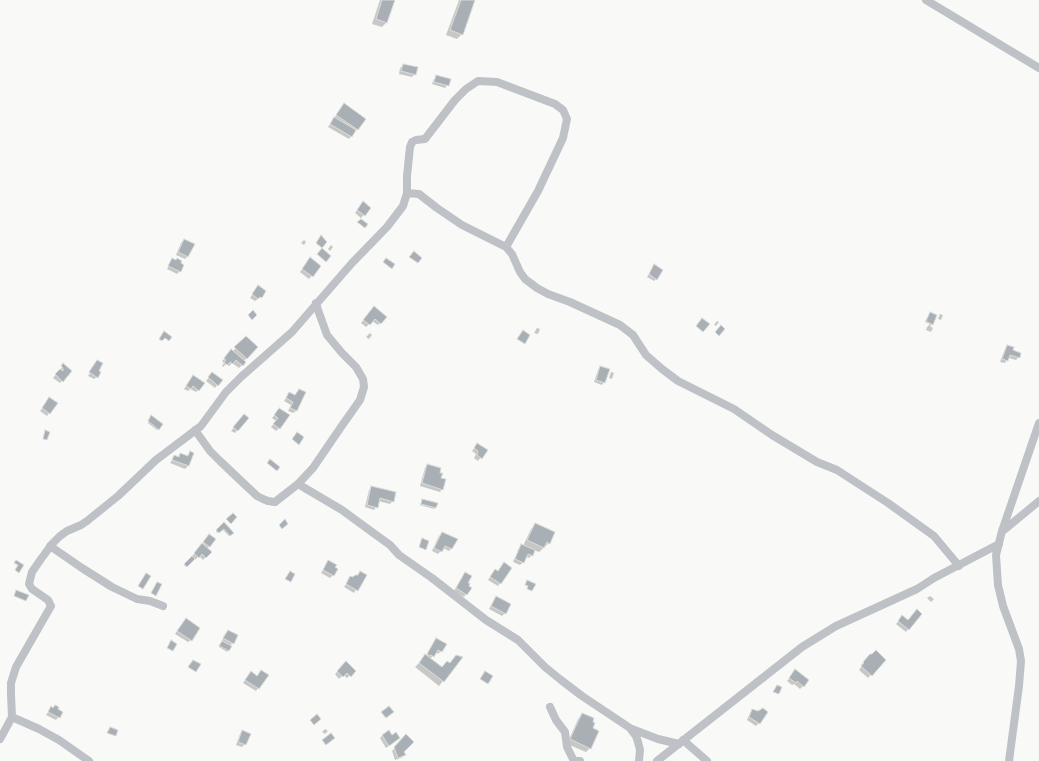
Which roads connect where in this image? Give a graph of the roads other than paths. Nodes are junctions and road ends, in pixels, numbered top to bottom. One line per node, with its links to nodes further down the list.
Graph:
1 (926, 0): 2 (street)
2 (1039, 68)
3 (408, 193): 4 (street); 4 (street); 5 (street)
4 (506, 247): 13 (street)
5 (316, 303): 7 (street); 8 (street)
6 (1039, 423): 10 (street)
7 (195, 430): 8 (street); 12 (street)
8 (298, 484): 17 (street)
9 (1039, 501): 10 (street)
10 (1002, 531): 11 (street)
11 (999, 544): 13 (street); 25 (street)
12 (50, 546): 14 (street); 16 (street)
13 (958, 566): 19 (street)
14 (163, 606)
15 (550, 707): 21 (street)
16 (12, 717): 18 (street); 20 (street)
17 (630, 728): 19 (street); 22 (street)
18 (0, 738)
19 (681, 742): 23 (street); 24 (street)
20 (89, 761)
21 (580, 761)
22 (639, 761)
23 (658, 761)
24 (707, 761)
25 (1008, 761)

